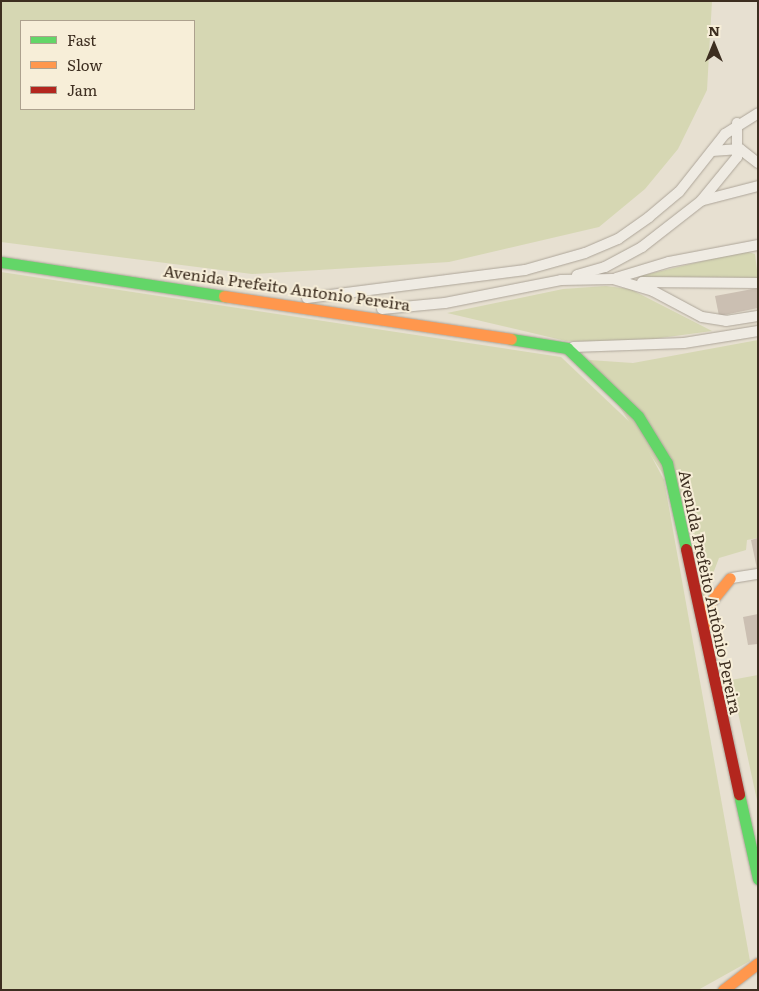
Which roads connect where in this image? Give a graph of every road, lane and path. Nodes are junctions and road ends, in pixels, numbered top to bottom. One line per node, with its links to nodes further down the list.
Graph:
1 (758, 113): 2 (lane)
2 (737, 123): 3 (lane); 4 (lane)
3 (740, 149): 4 (lane); 5 (lane); 7 (lane)
4 (712, 151): 14 (lane)
5 (758, 163)
6 (758, 186): 7 (lane)
7 (701, 201): 11 (lane)
8 (758, 245): 10 (lane)
9 (1, 262): 14 (street, Avenida Prefeito Antonio Pereira)
10 (613, 279): 11 (lane); 12 (lane)
11 (561, 280): 15 (lane)
12 (631, 282): 13 (lane); 16 (lane)
13 (758, 282)
14 (276, 302): 15 (street, Avenida Prefeito Antonio Pereira)
15 (353, 312): 18 (street, Avenida Prefeito Antonio Pereira)
16 (758, 316)
17 (758, 330): 18 (lane)
18 (567, 348): 21 (street, Avenida Prefeito Antônio Pereira)
19 (758, 574): 20 (lane)
20 (730, 578): 21 (street)
21 (703, 633): 22 (street, Avenida Prefeito Antônio Pereira)
22 (758, 879)
23 (758, 963): 24 (street)
24 (723, 990)

